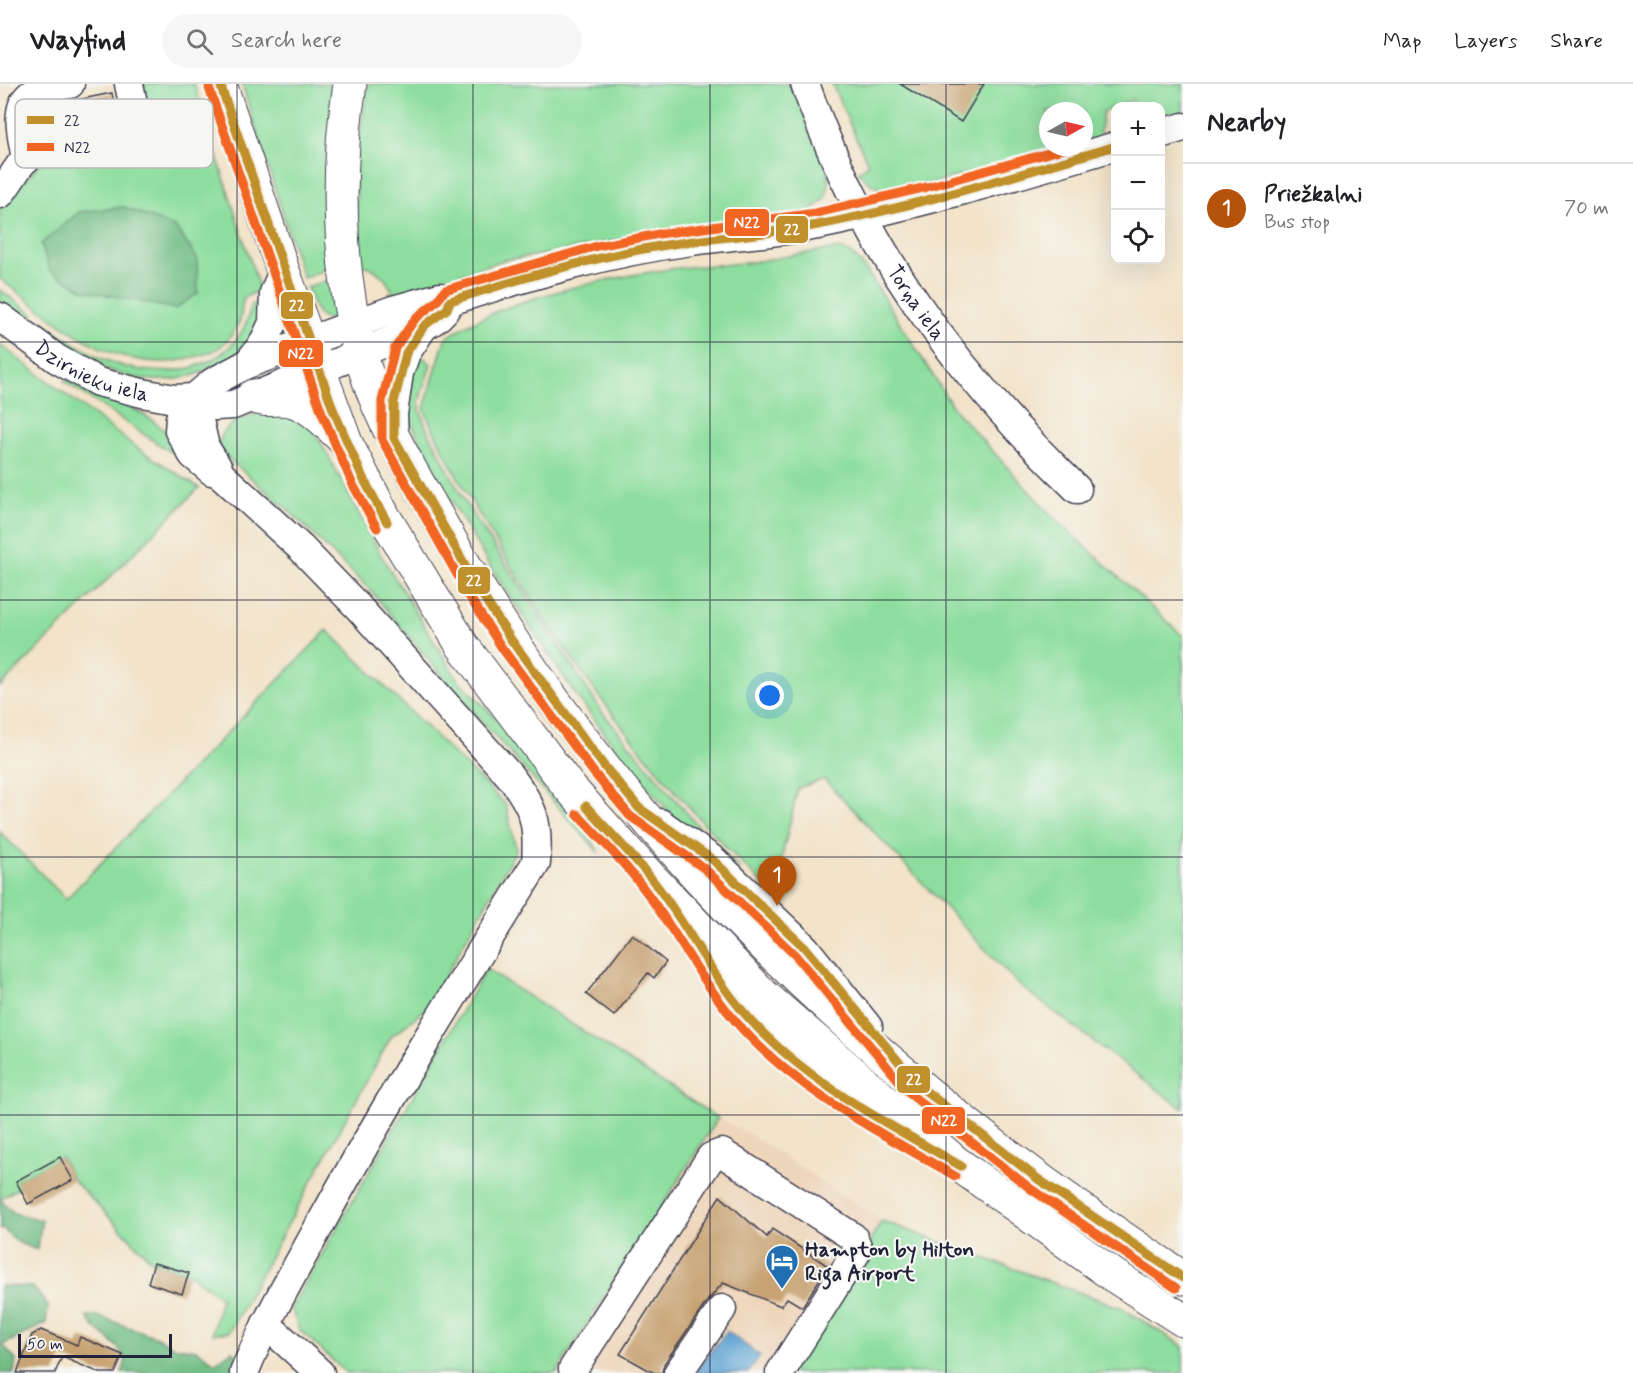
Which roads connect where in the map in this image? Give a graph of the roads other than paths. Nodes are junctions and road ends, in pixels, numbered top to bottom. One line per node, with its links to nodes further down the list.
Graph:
1 (70, 84): 6 (street)
2 (129, 84): 7 (street)
3 (220, 84): 14 (main road)
4 (350, 84): 18 (main road)
5 (805, 84): 13 (street, Torņa iela)
6 (27, 99)
7 (132, 99)
8 (1183, 127): 9 (street)
9 (1165, 133)
10 (1111, 147): 13 (street)
11 (19, 168): 12 (street)
12 (0, 194)
13 (862, 216): 15 (street); 25 (street, Torņa iela)
14 (283, 271): 19 (main road); 20 (street)
15 (450, 301): 17 (street); 18 (street)
16 (0, 317): 22 (street, Dzirnieku iela)
17 (424, 326): 18 (street); 23 (street)
18 (357, 338): 19 (street, Dzirnieku iela); 23 (main road)
19 (313, 354): 20 (street, Dzirnieku iela); 21 (street, Dzirnieku iela); 24 (main road)
20 (247, 364): 22 (street, Dzirnieku iela)
21 (253, 396): 22 (street, Dzirnieku iela); 24 (main road)
22 (194, 398): 29 (street)
23 (394, 438): 26 (main road)
24 (346, 443): 28 (main road)
25 (1077, 489)
26 (1183, 1278)
27 (722, 1309): 33 (street)
28 (1183, 1320)
29 (266, 1324): 31 (street); 32 (street)
30 (575, 1372): 34 (street)
31 (244, 1373)
32 (320, 1373)
33 (678, 1373)
34 (780, 1373)

